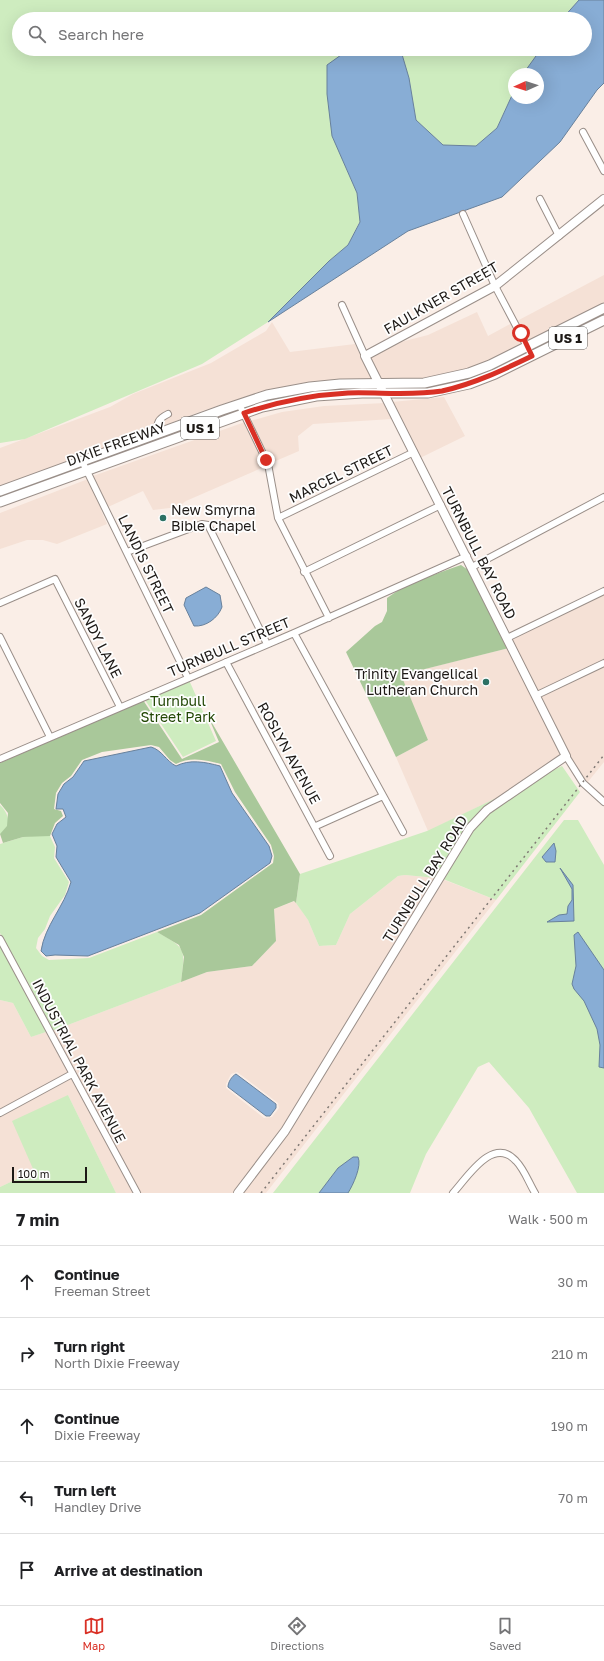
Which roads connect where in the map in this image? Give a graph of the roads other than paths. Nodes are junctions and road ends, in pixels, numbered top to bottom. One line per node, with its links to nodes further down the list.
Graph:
1 (583, 132): 2 (street)
2 (604, 171)
3 (540, 199): 6 (street)
4 (604, 200): 6 (street, FAULKNER STREET)
5 (463, 214): 7 (street)
6 (559, 236): 7 (street, FAULKNER STREET)
7 (495, 286): 11 (street); 12 (street, FAULKNER STREET)
8 (342, 305): 12 (street)
9 (604, 308): 11 (main road, US 1)
10 (604, 320): 13 (main road, US 1)
11 (528, 346): 13 (street); 14 (main road, US 1)
12 (365, 356): 14 (street, TURNBULL BAY ROAD)
13 (532, 356): 15 (main road, US 1)
14 (378, 383): 15 (street, TURNBULL BAY ROAD); 16 (main road, DIXIE FREEWAY / US 1)
15 (383, 393): 17 (main road, DIXIE FREEWAY / US 1); 20 (street, TURNBULL BAY ROAD)
16 (239, 404): 17 (street); 19 (main road, DIXIE FREEWAY / US 1)
17 (244, 413): 22 (main road, DIXIE FREEWAY / US 1); 27 (street)
18 (168, 414): 19 (street)
19 (157, 433): 21 (main road, DIXIE FREEWAY / US 1)
20 (414, 452): 26 (street, TURNBULL BAY ROAD); 27 (street, MARCEL STREET)
21 (82, 461): 22 (street, LANDIS STREET); 23 (main road, DIXIE FREEWAY / US 1)
22 (86, 470): 25 (main road, DIXIE FREEWAY / US 1); 28 (street, LANDIS STREET)
23 (0, 491)
24 (604, 497): 30 (street)
25 (0, 502)
26 (441, 505): 29 (street, TURNBULL BAY ROAD); 31 (street)
27 (278, 518): 31 (street)
28 (127, 552): 38 (street); 41 (street, LANDIS STREET)
29 (467, 556): 30 (street, TURNBULL BAY ROAD); 34 (street, TURNBULL STREET)
30 (472, 566): 37 (street, TURNBULL BAY ROAD)
31 (304, 572): 34 (street)
32 (604, 591): 37 (street)
33 (0, 603): 43 (street, SANDY LANE)
34 (329, 618): 35 (street, TURNBULL STREET)
35 (294, 634): 38 (street, TURNBULL STREET); 47 (street)
36 (0, 637): 44 (street)
37 (507, 638): 42 (street, TURNBULL BAY ROAD)
38 (267, 644): 39 (street, TURNBULL STREET)
39 (226, 662): 41 (street, TURNBULL STREET); 49 (street, ROSLYN AVENUE)
40 (604, 663): 42 (street)
41 (188, 678): 43 (street, TURNBULL STREET)
42 (537, 695): 45 (street, TURNBULL BAY ROAD)
43 (120, 707): 44 (street, TURNBULL STREET)
44 (50, 737): 46 (street, TURNBULL STREET)
45 (566, 756): 48 (street); 56 (street, TURNBULL BAY ROAD)
46 (0, 758)
47 (383, 796): 49 (street); 50 (street)
48 (604, 802)
49 (316, 826): 51 (street, ROSLYN AVENUE)
50 (403, 832)
51 (330, 856)
52 (0, 939): 53 (street, INDUSTRIAL PARK AVENUE)
53 (72, 1074): 54 (street); 55 (street, INDUSTRIAL PARK AVENUE)
54 (0, 1113)
55 (137, 1193)
56 (238, 1193)
57 (453, 1193): 58 (street)
58 (535, 1193)

